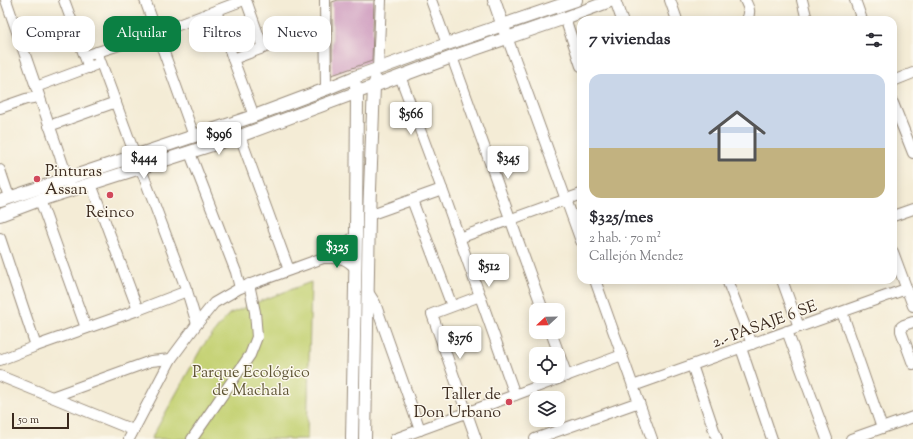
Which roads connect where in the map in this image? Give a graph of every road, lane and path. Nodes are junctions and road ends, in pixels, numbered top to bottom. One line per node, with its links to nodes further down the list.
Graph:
1 (64, 0): 35 (street)
2 (145, 0): 17 (street)
3 (245, 0): 16 (street); 29 (street)
4 (325, 0): 18 (street)
5 (381, 0): 40 (street)
6 (431, 0): 28 (street)
7 (494, 0): 26 (main road)
8 (576, 0): 15 (main road)
9 (614, 0): 19 (street); 24 (main road)
10 (670, 0): 20 (street)
11 (745, 0): 21 (street)
12 (802, 0): 22 (street)
13 (855, 0): 23 (street)
14 (5, 1): 47 (street)
15 (559, 3): 26 (main road)
16 (216, 11): 25 (street); 37 (street)
17 (150, 16)
18 (325, 16)
19 (620, 16)
20 (676, 16)
21 (749, 16)
22 (806, 16)
23 (861, 16)
24 (565, 18): 27 (main road); 34 (street)
25 (181, 24)
26 (502, 25): 27 (main road); 28 (main road)
27 (507, 37): 36 (main road); 67 (street)
28 (447, 44): 40 (main road)
29 (263, 48): 37 (street)
30 (103, 50): 31 (street)
31 (97, 52): 35 (street); 38 (street)
32 (163, 52): 54 (street)
33 (325, 52): 46 (street)
34 (577, 54)
35 (85, 56): 39 (street)
36 (452, 57): 42 (main road); 74 (street)
37 (233, 59): 52 (street)
38 (101, 63): 39 (street); 49 (street)
39 (89, 68): 47 (street)
40 (378, 69): 43 (main road); 45 (main road)
41 (913, 74): 44 (street)
42 (400, 76): 45 (main road); 63 (street)
43 (355, 77): 46 (main road); 48 (main road)
44 (897, 80)
45 (374, 86): 48 (main road); 72 (main road)
46 (326, 89): 52 (main road)
47 (38, 92): 50 (street); 53 (street)
48 (357, 93): 55 (main road); 76 (main road)
49 (116, 102): 53 (street); 58 (street)
50 (0, 108)
51 (897, 113): 57 (street)
52 (254, 116): 54 (main road)
53 (49, 126): 61 (street)
54 (194, 136): 58 (main road)
55 (240, 136): 56 (main road); 82 (street)
56 (190, 153): 59 (main road); 87 (street)
57 (913, 153)
58 (135, 155): 61 (main road)
59 (141, 169): 62 (main road); 90 (street)
60 (0, 170): 66 (street)
61 (67, 178): 64 (street); 66 (main road)
62 (91, 184): 64 (main road); 95 (street)
63 (442, 189): 69 (street); 78 (street)
64 (72, 190): 68 (main road)
65 (577, 195): 67 (street)
66 (5, 199)
67 (566, 199): 74 (street); 75 (street)
68 (40, 200): 71 (main road); 100 (street)
69 (412, 200): 72 (street); 93 (street)
70 (913, 209): 73 (street)
71 (0, 215)
72 (369, 215): 88 (main road)
73 (897, 215)
74 (510, 219): 78 (street); 92 (street)
75 (577, 230)
76 (356, 236): 79 (street); 81 (main road)
77 (0, 238): 104 (street)
78 (459, 238): 91 (street)
79 (323, 258): 81 (street); 82 (street)
80 (897, 263): 89 (street)
81 (356, 269): 86 (main road)
82 (289, 270): 87 (street)
83 (596, 284): 106 (street)
84 (729, 284): 103 (street)
85 (783, 284): 99 (street)
86 (355, 285): 88 (main road); 123 (main road)
87 (244, 286): 98 (street); 122 (street)
88 (368, 288): 121 (street); 124 (main road)
89 (906, 289): 94 (street); 96 (street, 2.- PASAJE 6 SE)
90 (187, 291): 95 (street); 98 (street)
91 (480, 296): 93 (street); 114 (street)
92 (540, 303)
93 (452, 306): 117 (street)
94 (913, 306)
95 (138, 310): 100 (street)
96 (842, 312): 99 (street, 2.- PASAJE 6 SE); 119 (street)
97 (913, 322): 109 (street)
98 (197, 324): 107 (street)
99 (799, 327): 101 (street, 2.- PASAJE 6 SE)
100 (86, 328): 104 (street)
101 (787, 331): 103 (street, 2.- PASAJE 6 SE); 131 (street)
102 (554, 339): 112 (street)
103 (752, 344): 105 (street, 2.- PASAJE 6 SE)
104 (36, 346): 108 (street)
105 (741, 348): 110 (street, 2.- PASAJE 6 SE); 130 (street)
106 (622, 355): 112 (street); 113 (street)
107 (172, 359): 115 (street); 120 (street)
108 (0, 360)
109 (913, 364)
110 (692, 365): 113 (street, 2.- PASAJE 6 SE); 129 (street)
111 (0, 376): 115 (street)
112 (567, 376): 114 (street)
113 (633, 386): 116 (street)
114 (515, 395): 117 (street)
115 (52, 398): 120 (street)
116 (639, 402): 127 (street); 128 (street)
117 (467, 413): 121 (street); 126 (street)
118 (913, 417): 119 (street)
119 (882, 428): 132 (street)
120 (131, 434)
121 (416, 434): 125 (street)
122 (192, 439)
123 (352, 439)
124 (365, 439)
125 (395, 439)
126 (476, 439)
127 (535, 439)
128 (652, 439)
129 (717, 439)
130 (772, 439)
131 (827, 439)
132 (851, 439)

